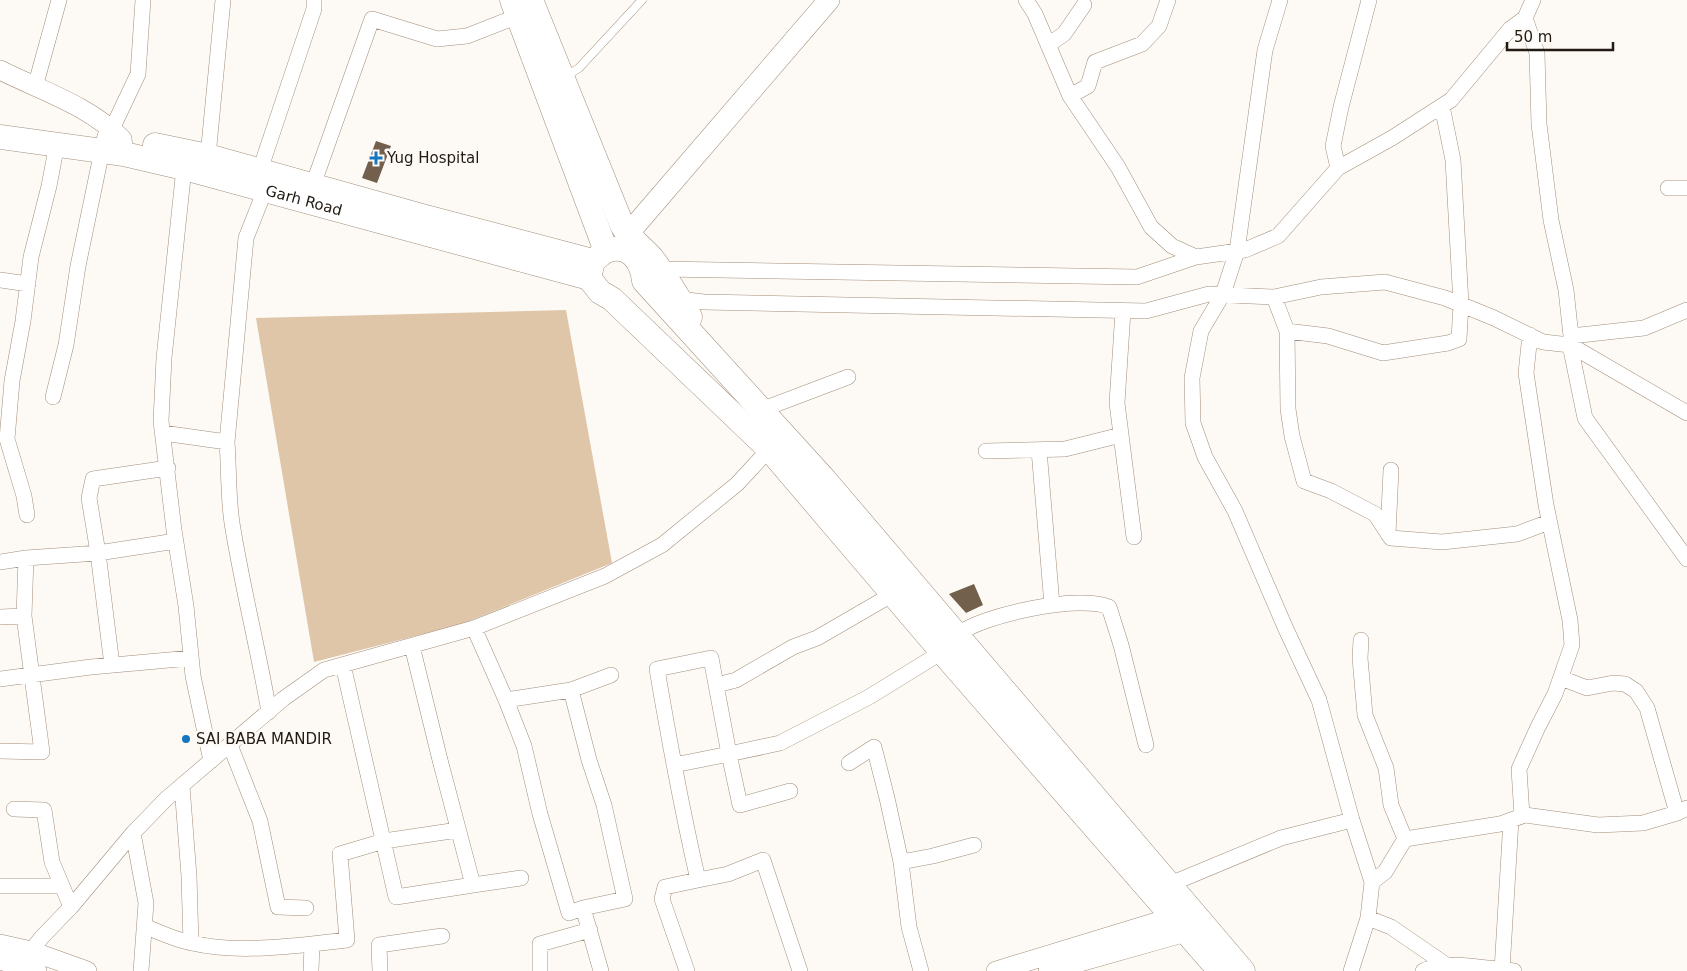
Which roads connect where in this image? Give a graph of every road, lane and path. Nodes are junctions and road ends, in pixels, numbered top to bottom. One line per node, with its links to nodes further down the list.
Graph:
1 (59, 0): 18 (street)
2 (143, 0): 23 (street)
3 (223, 0): 25 (street)
4 (314, 0): 28 (street)
5 (642, 0): 17 (lane)
6 (1026, 0): 15 (street)
7 (1168, 0): 19 (street)
8 (1280, 0): 34 (street)
9 (1369, 0): 27 (street)
10 (1533, 0): 14 (street)
11 (826, 1): 33 (main road)
12 (521, 5): 17 (main road); 29 (street); 37 (main road)
13 (1084, 5): 15 (street)
14 (1525, 18): 20 (street); 48 (street)
15 (1048, 45): 19 (street)
16 (0, 70): 18 (street)
17 (563, 78): 33 (main road)
18 (35, 86): 23 (street)
19 (1070, 96): 35 (street)
20 (1442, 106): 27 (street); 43 (street)
21 (0, 123): 23 (main road, Garh Road)
22 (0, 136): 24 (main road, Garh Road)
23 (113, 142): 24 (main road, Garh Road); 25 (main road, Garh Road); 26 (main road, Garh Road); 52 (street)
24 (57, 144): 39 (street)
25 (208, 156): 28 (main road, Garh Road)
26 (184, 168): 28 (main road, Garh Road); 55 (street)
27 (1338, 168): 34 (street)
28 (263, 180): 29 (main road, Garh Road); 32 (main road, Garh Road); 57 (street)
29 (313, 185): 32 (main road, Garh Road)
30 (1668, 188): 31 (street)
31 (1687, 188)
32 (381, 213): 37 (main road, Garh Road)
33 (627, 235): 36 (main road)
34 (1238, 251): 35 (street); 40 (street)
35 (1196, 257): 36 (street)
36 (661, 269): 42 (main road)
37 (597, 270): 49 (main road); 58 (main road)
38 (0, 280): 39 (street)
39 (28, 284): 50 (street)
40 (1223, 294): 41 (street); 45 (street); 103 (street)
41 (1274, 297): 43 (street); 46 (street)
42 (679, 299): 45 (street); 49 (main road)
43 (1461, 304): 46 (street); 47 (street)
44 (1685, 307): 48 (street)
45 (1123, 311): 56 (street)
46 (1287, 331): 65 (street)
47 (1530, 336): 48 (street); 64 (street)
48 (1570, 340): 54 (street); 70 (street)
49 (698, 343): 53 (main road)
50 (7, 372): 63 (street)
51 (848, 377): 53 (street)
52 (53, 397)
53 (761, 410): 58 (main road)
54 (1687, 413)
55 (163, 433): 57 (street); 61 (street)
56 (1121, 436): 59 (street); 66 (street)
57 (227, 442): 90 (street)
58 (776, 442): 72 (main road); 76 (street); 78 (main road)
59 (1038, 450): 60 (street); 73 (street)
60 (986, 452)
61 (168, 468): 67 (street); 68 (street)
62 (1391, 470): 65 (street)
63 (26, 515)
64 (1549, 522): 65 (street); 85 (street)
65 (1388, 534)
66 (1134, 537)
67 (176, 541): 68 (street); 80 (street)
68 (98, 552): 69 (street); 82 (street)
69 (26, 558): 71 (street); 74 (street)
70 (1687, 559)
71 (0, 562)
72 (893, 594): 78 (main road); 87 (street)
73 (1052, 605): 78 (street); 92 (street)
74 (24, 616): 75 (street); 83 (street)
75 (0, 617)
76 (474, 628): 79 (street); 89 (street)
77 (1361, 640): 106 (street)
78 (948, 642): 94 (street); 114 (main road); 121 (main road)
79 (412, 646): 81 (street); 104 (street)
80 (191, 658): 82 (street); 95 (street)
81 (343, 664): 90 (street); 107 (street)
82 (112, 665): 83 (street)
83 (32, 675): 86 (street); 93 (street)
84 (610, 675): 88 (street)
85 (1561, 678): 101 (street); 102 (street)
86 (0, 679)
87 (716, 685): 94 (street); 97 (street)
88 (571, 690): 89 (street); 119 (street)
89 (506, 700): 119 (street)
90 (269, 712): 91 (street)
91 (230, 745): 95 (street); 118 (street)
92 (1146, 745)
93 (0, 752)
94 (729, 754): 97 (street); 99 (street)
95 (212, 761): 98 (street)
96 (849, 763): 109 (street)
97 (674, 764): 111 (street)
98 (182, 786): 105 (street); 125 (street)
99 (790, 791)
100 (14, 809): 116 (street)
101 (1682, 811): 102 (street)
102 (1516, 818): 106 (street); 130 (street)
103 (1352, 820): 112 (street); 114 (street)
104 (458, 830): 107 (street); 113 (street)
105 (133, 833): 117 (street); 122 (street)
106 (1405, 839): 112 (street)
107 (384, 841): 113 (street); 126 (street)
108 (974, 845): 109 (street)
109 (901, 862): 139 (street)
110 (521, 878): 113 (street)
111 (698, 880): 137 (street); 138 (street)
112 (1372, 882): 120 (street)
113 (473, 885)
114 (1168, 885): 121 (main road)
115 (0, 886): 116 (street)
116 (62, 886): 117 (street)
117 (71, 908): 127 (street)
118 (306, 908)
119 (583, 908): 123 (street)
120 (1368, 918): 128 (street); 143 (street)
121 (1188, 921): 129 (street); 140 (street); 141 (main road); 142 (main road)
122 (144, 926): 125 (street); 132 (street)
123 (590, 930): 135 (street); 136 (street)
124 (442, 936): 134 (street)
125 (191, 943): 126 (street)
126 (312, 944): 133 (street)
127 (17, 958): 131 (street)
128 (1445, 964): 130 (street); 144 (street)
129 (1008, 970)
130 (1508, 970)
131 (87, 971)
132 (140, 971)
133 (311, 971)
134 (380, 971)
135 (540, 971)
136 (601, 971)
137 (686, 971)
138 (800, 971)
139 (921, 971)
140 (1048, 971)
141 (1220, 971)
142 (1243, 971)
143 (1351, 971)
144 (1423, 971)

